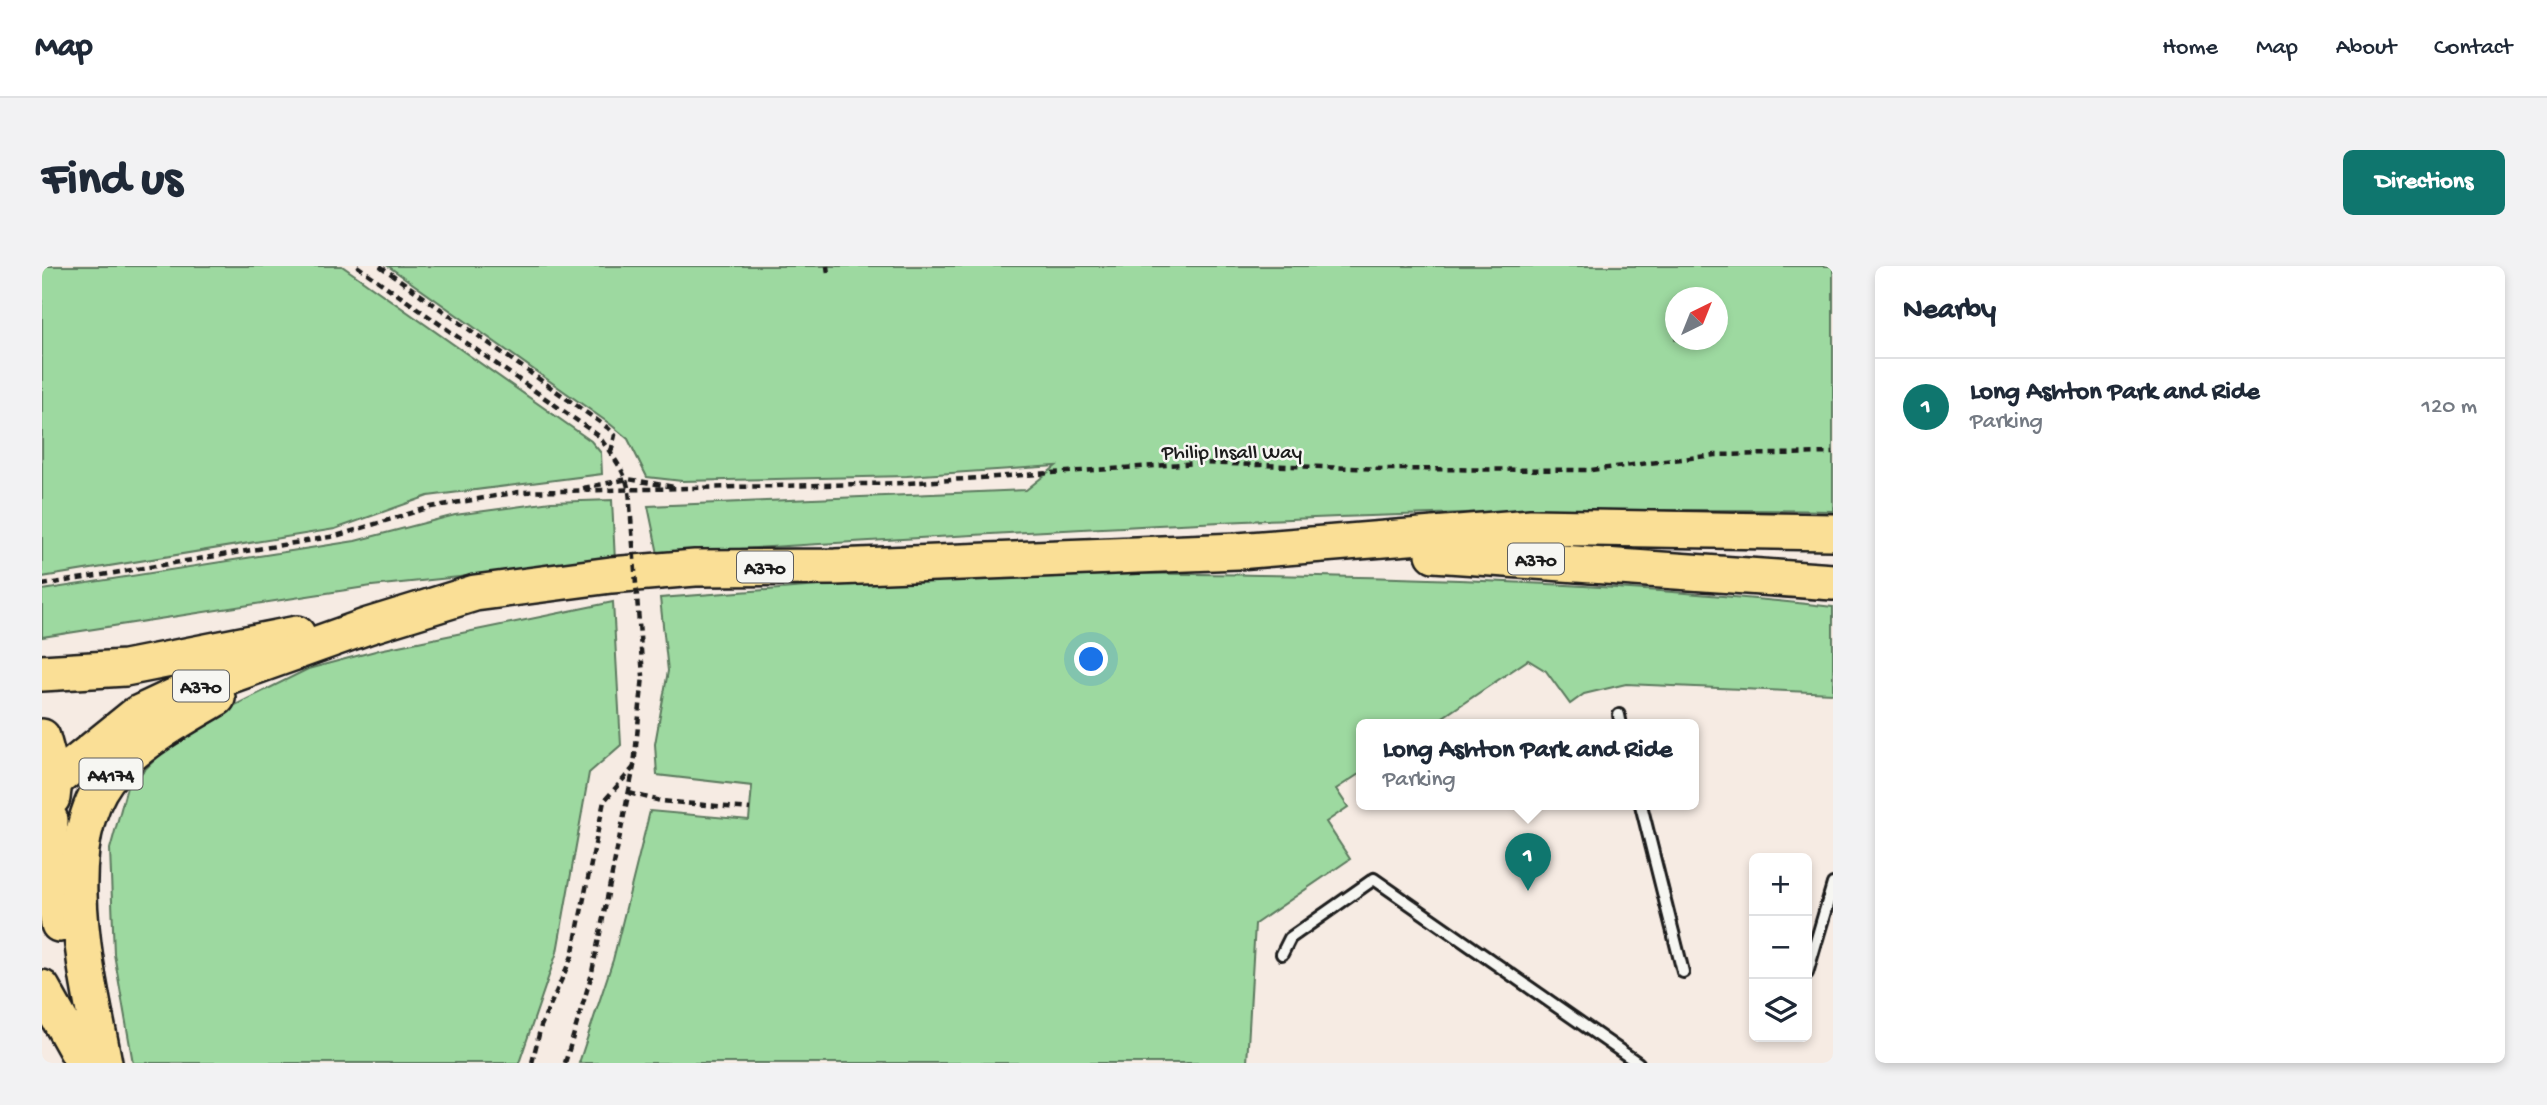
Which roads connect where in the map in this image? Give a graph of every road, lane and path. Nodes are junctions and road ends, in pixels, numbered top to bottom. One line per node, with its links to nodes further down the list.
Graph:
1 (357, 266): 5 (path)
2 (380, 266): 5 (path)
3 (827, 266): 4 (path)
4 (828, 274)
5 (610, 453): 7 (path)
6 (1833, 453): 9 (path, Philip Insall Way)
7 (628, 479): 8 (path); 9 (path); 10 (path)
8 (630, 488): 9 (path, Philip Insall Way); 10 (path, Philip Insall Way); 18 (path, bridge)
9 (682, 488)
10 (577, 490): 14 (path)
11 (1833, 532): 12 (highway)
12 (1238, 551): 13 (highway, A370); 15 (highway, A370)
13 (1833, 582)
14 (42, 585)
15 (368, 626): 16 (highway, A370); 19 (highway, A370); 31 (highway, A4174)
16 (42, 673)
17 (42, 737): 19 (highway)
18 (635, 766): 20 (path); 32 (path)
19 (54, 781): 23 (highway)
20 (629, 793): 21 (path); 33 (path)
21 (750, 809)
22 (1642, 810): 27 (lane)
23 (46, 829): 30 (highway)
24 (1833, 884): 26 (lane)
25 (1282, 954): 34 (lane)
26 (1812, 956)
27 (1683, 972)
28 (42, 988): 29 (highway)
29 (84, 1063)
30 (98, 1063)
31 (104, 1063)
32 (532, 1063)
33 (565, 1063)
34 (1639, 1063)

